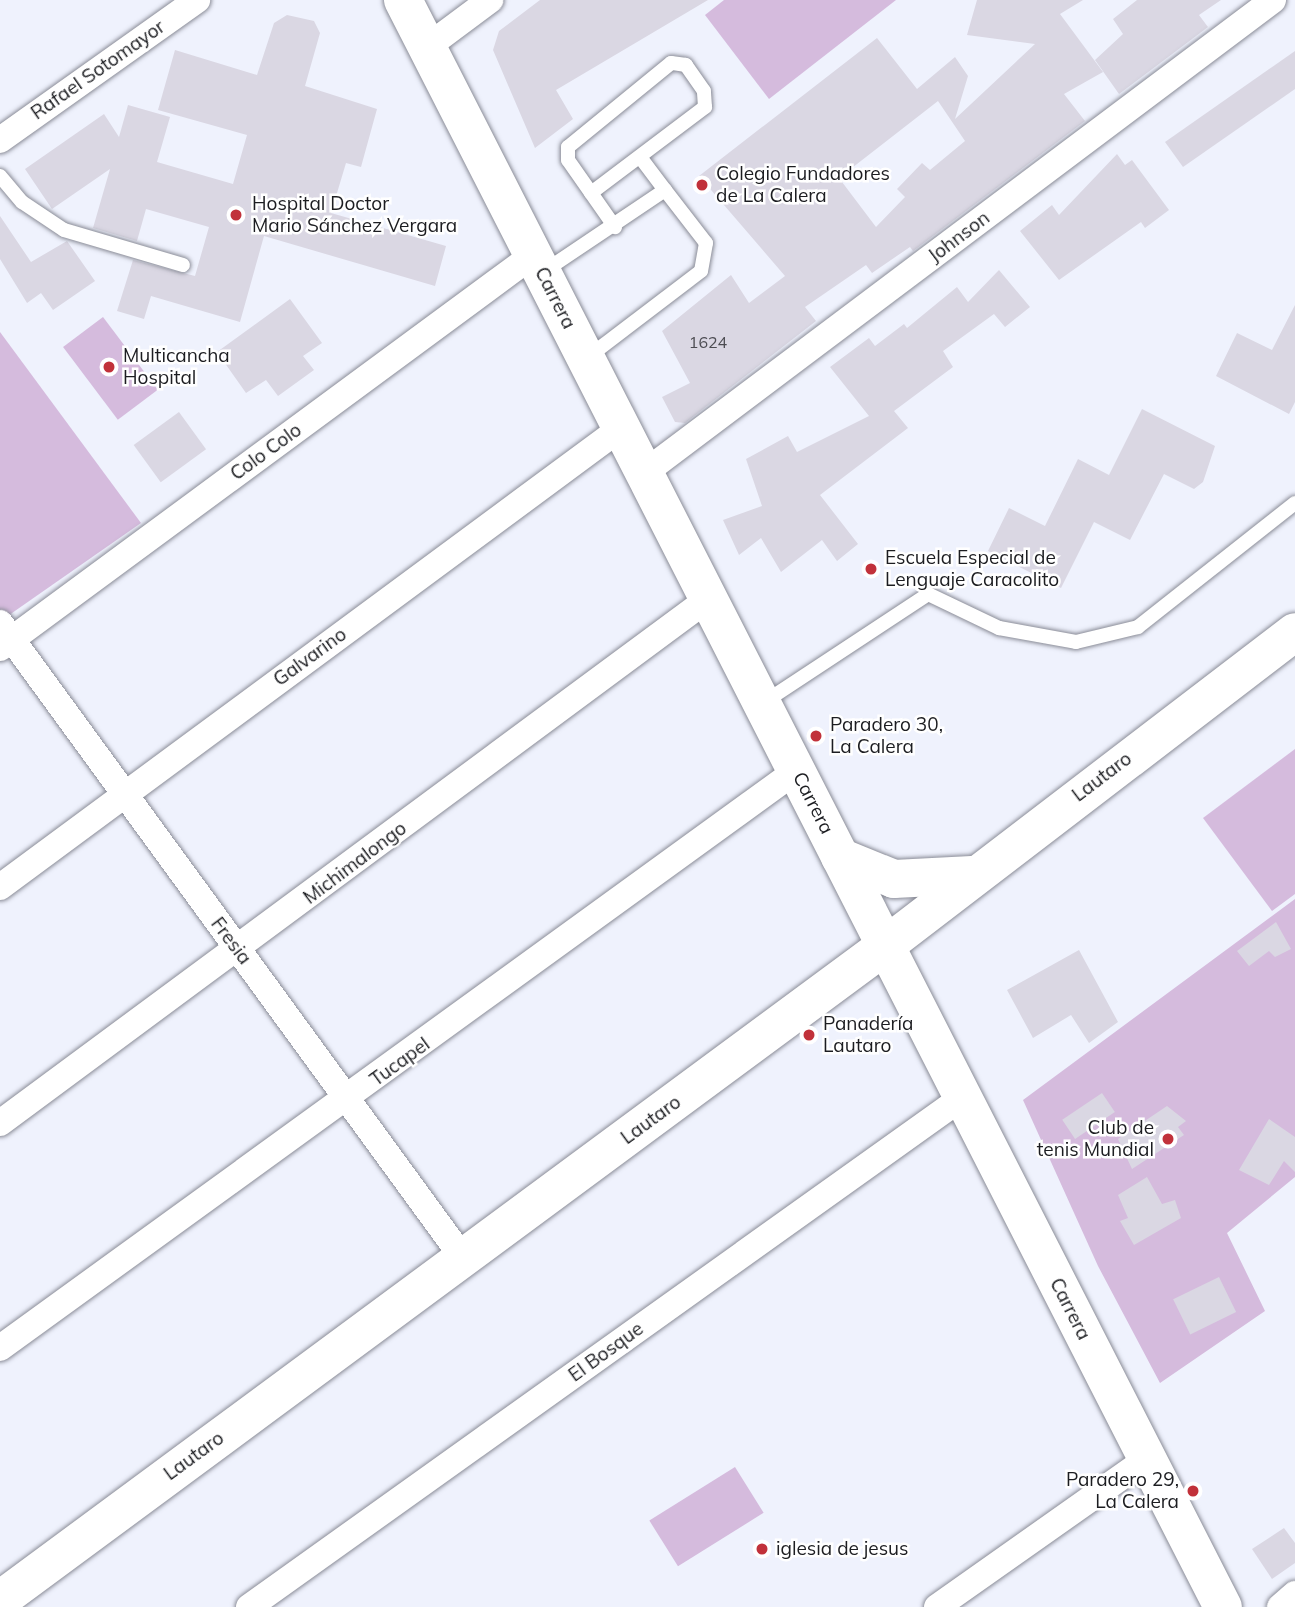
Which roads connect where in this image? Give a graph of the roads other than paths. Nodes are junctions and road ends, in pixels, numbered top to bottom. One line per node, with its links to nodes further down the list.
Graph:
1 (197, 0): 6 (street, Rafael Sotomayor)
2 (403, 0): 5 (main road, Carrera)
3 (490, 0): 5 (street)
4 (1273, 0): 16 (street, Johnson)
5 (427, 47): 12 (main road, Carrera)
6 (0, 140)
7 (640, 157): 9 (lane); 10 (lane); 10 (lane)
8 (0, 176): 13 (lane)
9 (665, 190): 11 (lane); 14 (lane)
10 (591, 193): 11 (lane)
11 (615, 227): 12 (lane)
12 (537, 264): 14 (main road, Carrera); 20 (street, Colo Colo)
13 (183, 265)
14 (586, 359): 15 (main road, Carrera)
15 (621, 428): 16 (main road, Carrera); 23 (street, Galvarino)
16 (644, 473): 18 (main road, Carrera)
17 (1295, 503): 21 (lane)
18 (708, 599): 21 (main road, Carrera); 28 (street, Michimalongo)
19 (1295, 632): 25 (main road, Lautaro)
20 (4, 637): 23 (street, Fresia)
21 (762, 704): 22 (main road, Carrera)
22 (796, 771): 24 (main road, Carrera); 30 (street, Tucapel)
23 (124, 795): 26 (street, Galvarino); 28 (street, Fresia)
24 (840, 857): 25 (main road); 27 (main road, Carrera)
25 (971, 875): 27 (main road, Lautaro)
26 (0, 887)
27 (885, 946): 29 (main road, Carrera); 32 (main road, Lautaro)
28 (238, 950): 30 (street, Fresia); 31 (street, Michimalongo)
29 (963, 1097): 34 (main road, Carrera); 37 (street, El Bosque)
30 (349, 1099): 32 (street, Fresia); 33 (street, Tucapel)
31 (0, 1123)
32 (463, 1258): 36 (main road, Lautaro)
33 (0, 1348)
34 (1147, 1459): 38 (street); 39 (main road, Carrera)
35 (1295, 1594): 40 (street)
36 (0, 1600)
37 (249, 1607)
38 (937, 1607)
39 (1223, 1607)
40 (1280, 1607)

